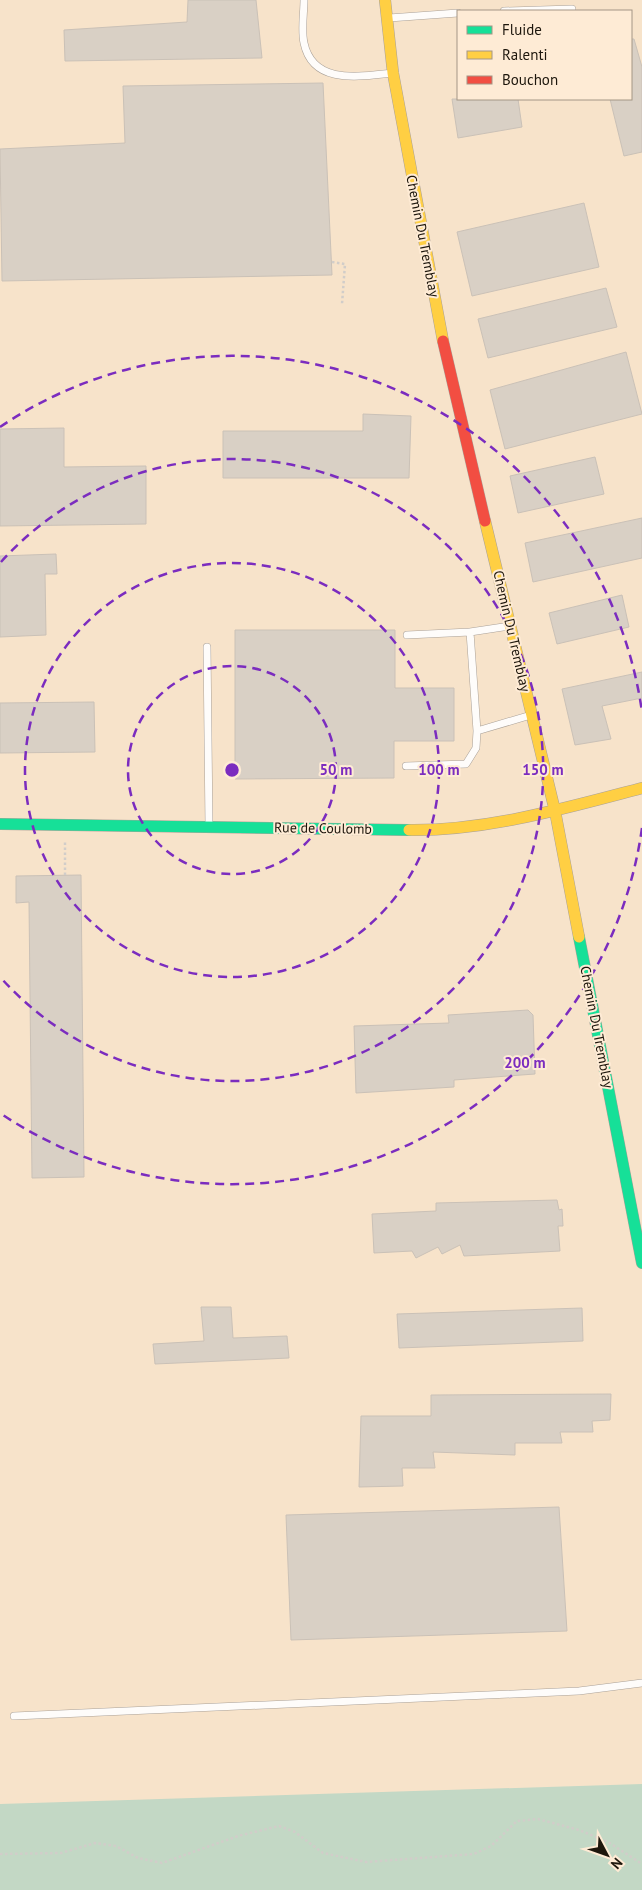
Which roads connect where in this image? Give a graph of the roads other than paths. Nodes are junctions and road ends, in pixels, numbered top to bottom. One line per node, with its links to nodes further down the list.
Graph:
1 (304, 0): 7 (lane)
2 (385, 0): 6 (street, Chemin Du Tremblay)
3 (572, 9): 4 (lane)
4 (538, 10)
5 (457, 13): 6 (lane)
6 (386, 18): 7 (street, Chemin Du Tremblay)
7 (393, 73): 8 (street, Chemin Du Tremblay)
8 (510, 626): 9 (lane); 12 (street, Chemin Du Tremblay)
9 (470, 632): 10 (lane); 13 (lane)
10 (407, 635)
11 (207, 647): 18 (lane)
12 (532, 715): 13 (lane); 16 (street, Chemin Du Tremblay)
13 (477, 731): 14 (lane)
14 (406, 766)
15 (642, 788): 16 (street, Rue de Coulomb)
16 (555, 811): 18 (street, Rue de Coulomb); 19 (street, Chemin Du Tremblay)
17 (0, 824): 18 (street, Rue de Coulomb)
18 (210, 827)
19 (642, 1263)
20 (642, 1683): 21 (lane)
21 (14, 1716)

